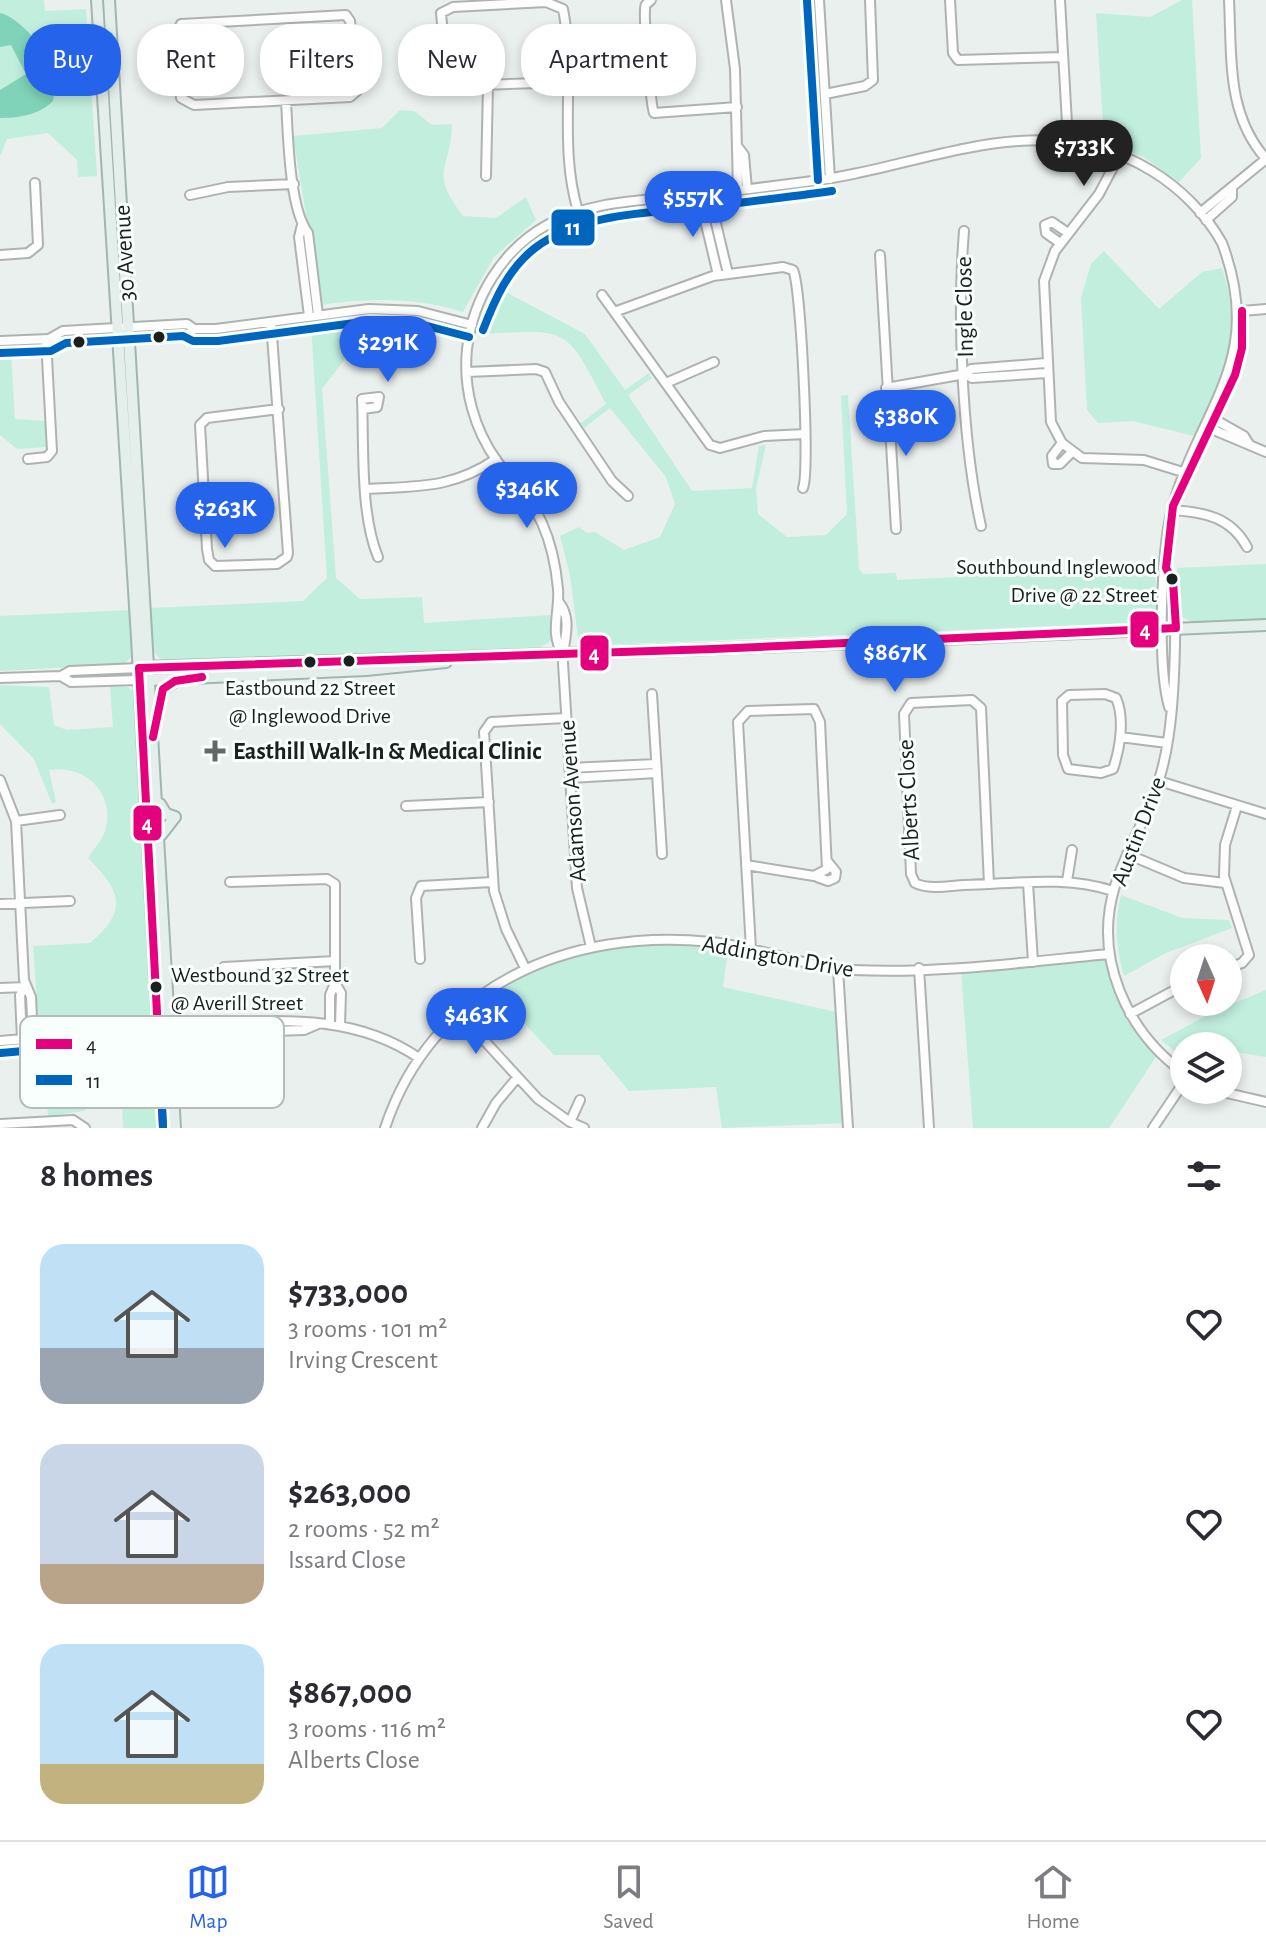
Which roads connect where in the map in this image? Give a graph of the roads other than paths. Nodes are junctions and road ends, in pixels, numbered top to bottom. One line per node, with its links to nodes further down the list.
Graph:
1 (97, 0): 46 (main road, 30 Avenue)
2 (110, 0): 45 (main road, 30 Avenue)
3 (651, 0): 17 (street)
4 (726, 0): 17 (street)
5 (819, 0): 13 (street)
6 (870, 0): 13 (street)
7 (950, 0): 12 (street)
8 (1060, 0): 12 (street)
9 (1229, 0): 20 (street)
10 (441, 24): 11 (street)
11 (563, 24)
12 (1063, 57): 18 (street)
13 (825, 94): 22 (street)
14 (488, 96): 21 (street)
15 (568, 96): 29 (street)
16 (286, 101): 16 (street); 24 (street)
17 (737, 107): 25 (street)
18 (1068, 141): 19 (street, Austin Drive); 22 (street, Austin Drive)
19 (1120, 154): 30 (street, Austin Drive); 32 (street)
20 (1266, 159): 30 (street)
21 (486, 176)
22 (830, 179): 25 (street, Adamson Avenue)
23 (35, 183): 34 (street)
24 (294, 184): 27 (street); 42 (street)
25 (743, 190): 26 (street, Adamson Avenue)
26 (709, 194): 28 (street, Adamson Avenue); 36 (street)
27 (190, 195)
28 (699, 195): 29 (street, Adamson Avenue); 37 (street)
29 (578, 211): 44 (street, Adamson Avenue)
30 (1203, 216): 41 (street, Austin Drive)
31 (964, 231): 52 (street, Ingle Close)
32 (1068, 233): 33 (street); 33 (street)
33 (1060, 243): 50 (street)
34 (0, 255)
35 (880, 255): 54 (street)
36 (728, 274): 37 (street); 58 (street)
37 (718, 275): 40 (street)
38 (602, 295): 40 (street)
39 (1266, 309): 41 (street)
40 (617, 311): 53 (street)
41 (1242, 311): 57 (street, Austin Drive)
42 (314, 316): 43 (street); 44 (street)
43 (271, 322): 45 (street); 55 (street)
44 (472, 325): 51 (street, Adamson Avenue)
45 (129, 333): 46 (street); 77 (main road, 30 Avenue)
46 (117, 334): 47 (street); 77 (main road, 30 Avenue)
47 (48, 339): 48 (street); 62 (street)
48 (0, 341)
49 (714, 362): 53 (street)
50 (1046, 368): 52 (street); 59 (street)
51 (467, 372): 63 (street, Adamson Avenue); 67 (street)
52 (965, 374): 54 (street); 69 (street, Ingle Close)
53 (666, 383): 58 (street)
54 (886, 388): 70 (street)
55 (279, 409): 55 (street)
56 (363, 409): 66 (street)
57 (1211, 424): 61 (street); 64 (street, Austin Drive)
58 (805, 434): 65 (street)
59 (1062, 443): 60 (street); 60 (street)
60 (1072, 452): 64 (street)
61 (1266, 452)
62 (28, 459)
63 (496, 459): 66 (street); 75 (street, Adamson Avenue)
64 (1186, 473): 68 (street, Austin Drive)
65 (803, 488)
66 (367, 489): 72 (street)
67 (628, 496)
68 (1172, 510): 71 (street); 74 (street, Austin Drive)
69 (981, 526)
70 (896, 529)
71 (1247, 547)
72 (378, 557)
73 (1266, 625): 74 (main road)
74 (1170, 629): 75 (main road); 86 (street, Austin Drive)
75 (563, 654): 76 (main road); 83 (street, Adamson Avenue)
76 (460, 659): 77 (main road); 79 (main road)
77 (144, 667): 78 (street); 81 (main road, 30 Avenue)
78 (61, 676): 80 (street); 81 (street)
79 (187, 677): 81 (main road); 84 (main road)
80 (0, 678)
81 (145, 680): 84 (main road, 30 Avenue); 130 (main road, 30 Avenue)
82 (652, 694): 87 (street)
83 (566, 718): 88 (street, Adamson Avenue); 91 (street)
84 (152, 729): 131 (main road, 30 Avenue)
85 (1120, 737): 85 (street); 86 (street)
86 (1167, 743): 90 (street, Austin Drive)
87 (657, 768): 88 (street); 98 (street)
88 (570, 773): 111 (street, Adamson Avenue)
89 (0, 780): 96 (street)
90 (1159, 781): 93 (street); 99 (street, Austin Drive)
91 (489, 802): 92 (street); 103 (street)
92 (406, 806)
93 (1237, 806): 94 (street); 105 (street)
94 (1266, 814)
95 (60, 815): 96 (street)
96 (16, 821): 109 (street)
97 (1072, 850): 101 (street)
98 (662, 854)
99 (1127, 854): 105 (street); 107 (street, Austin Drive)
100 (746, 865): 100 (street); 112 (street)
101 (1067, 881): 104 (street, Alberts Close); 107 (street, Alberts Close)
102 (230, 882): 115 (street)
103 (492, 882): 114 (street); 119 (street)
104 (1028, 883): 106 (street, Alberts Close); 116 (street)
105 (1225, 883): 117 (street)
106 (989, 884): 106 (street, Alberts Close)
107 (1113, 891): 113 (street, Austin Drive)
108 (70, 901): 109 (street)
109 (21, 903): 110 (street); 123 (street)
110 (0, 904)
111 (591, 947): 112 (street, Addington Drive); 119 (street, Addington Drive)
112 (751, 949): 121 (street, Addington Drive)
113 (1109, 954): 116 (street, Addington Drive); 127 (street, Austin Drive)
114 (420, 959)
115 (335, 961): 118 (street); 122 (street)
116 (1033, 962): 120 (street, Addington Drive)
117 (1242, 963)
118 (224, 967)
119 (525, 968): 126 (street, Addington Drive)
120 (919, 968): 121 (street, Addington Drive); 155 (street)
121 (838, 969): 154 (street)
122 (335, 983): 132 (street); 133 (street)
123 (25, 987): 124 (street); 128 (street); 129 (street)
124 (0, 988)
125 (1170, 993): 127 (street)
126 (459, 1013): 137 (street, Addington Drive); 139 (street)
127 (1130, 1014): 138 (street, Austin Drive)
128 (21, 1016)
129 (33, 1016)
130 (157, 1016)
131 (169, 1016)
132 (330, 1024): 133 (street); 134 (street)
133 (340, 1025): 137 (street)
134 (284, 1030)
135 (20, 1039): 136 (street)
136 (0, 1041)
137 (419, 1058): 151 (street, Addington Drive)
138 (1170, 1061)
139 (517, 1078): 146 (street); 152 (street)
140 (1242, 1096): 142 (street)
141 (580, 1100): 146 (street)
142 (1266, 1102)
143 (1170, 1103): 156 (street)
144 (162, 1108): 149 (main road, 30 Avenue)
145 (174, 1108): 150 (main road)
146 (570, 1122): 153 (street)
147 (0, 1124): 148 (street)
148 (85, 1128)
149 (163, 1128)
150 (175, 1128)
151 (385, 1128)
152 (482, 1128)
153 (584, 1128)
154 (848, 1128)
155 (929, 1128)
156 (1153, 1128)

